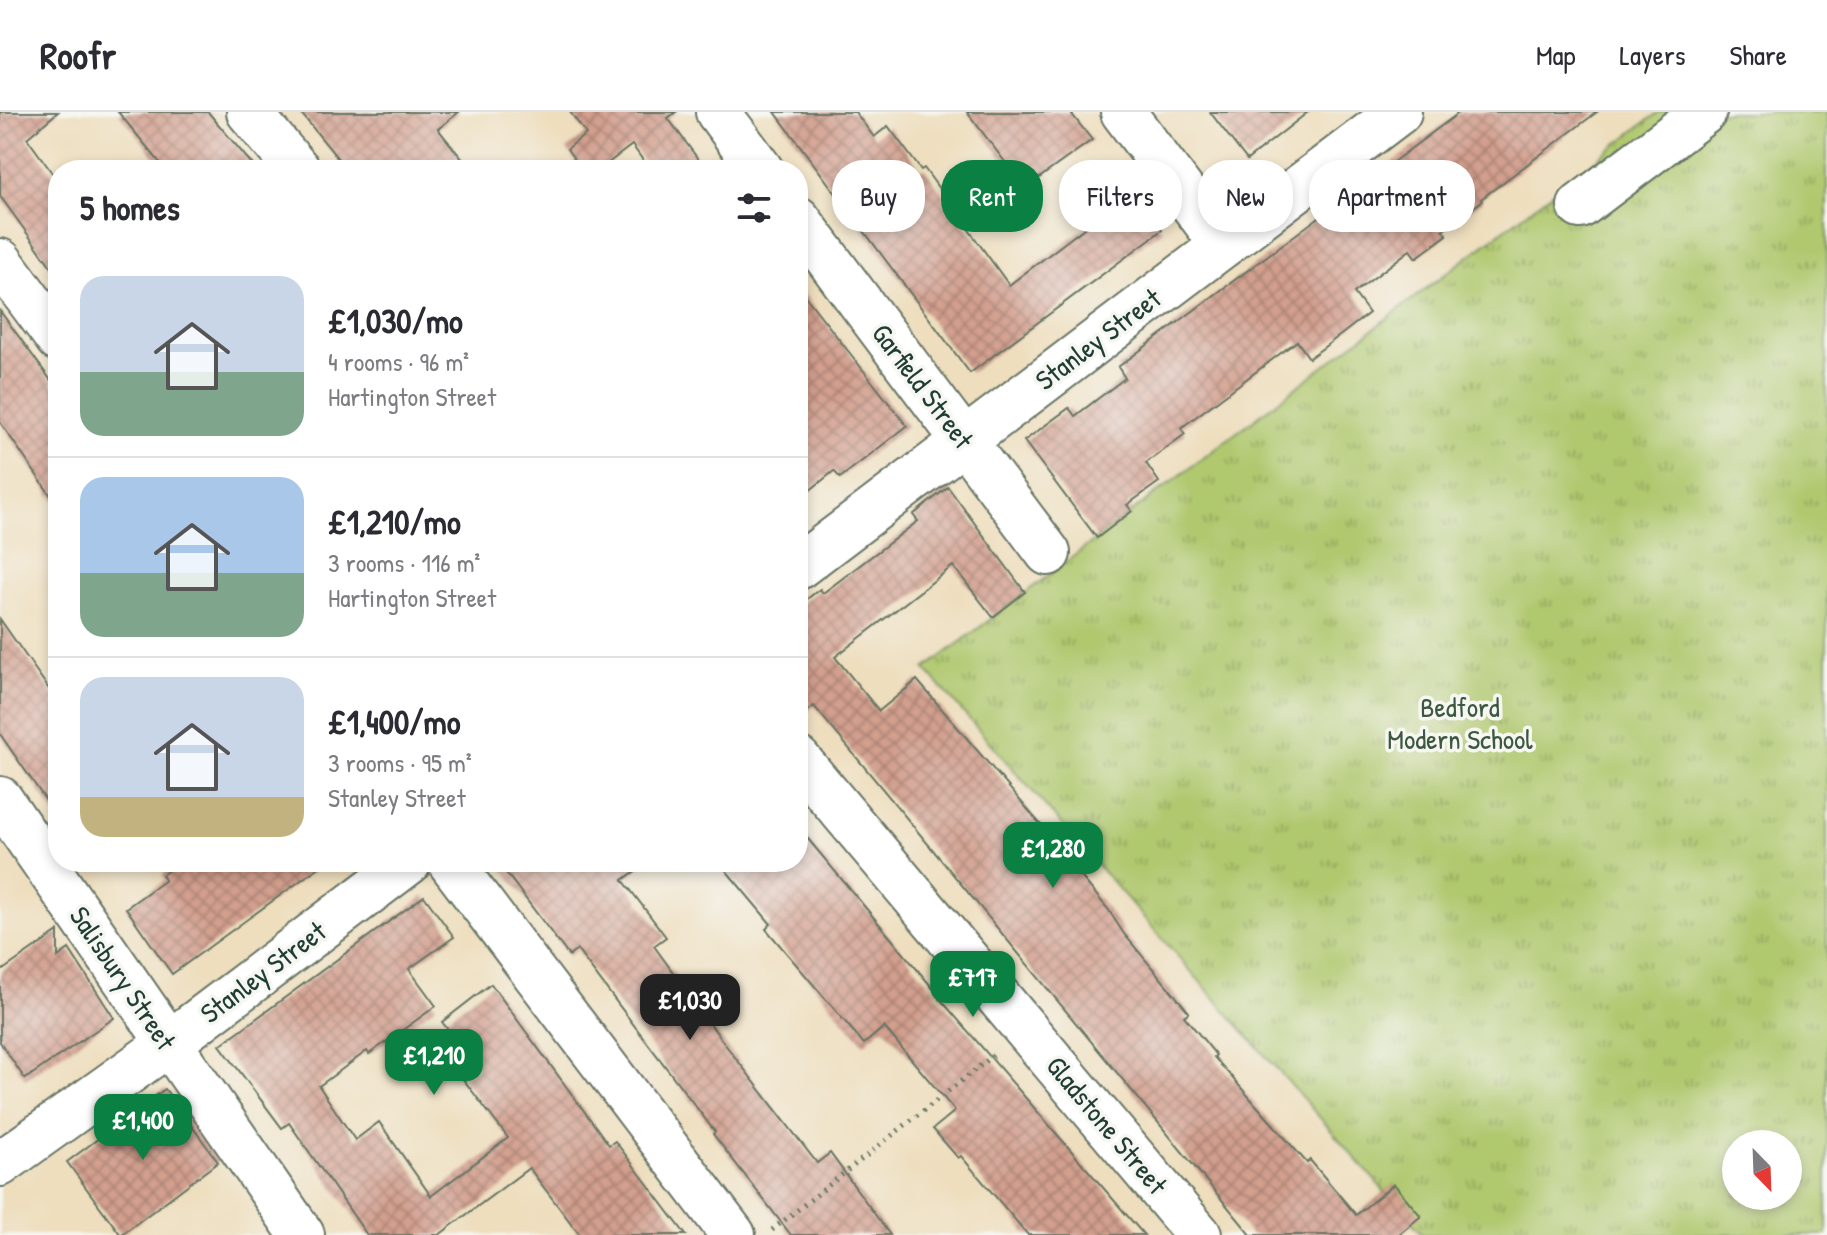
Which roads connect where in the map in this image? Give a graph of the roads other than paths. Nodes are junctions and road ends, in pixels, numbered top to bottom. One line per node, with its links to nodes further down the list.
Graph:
1 (249, 112): 6 (street)
2 (718, 112): 7 (street)
3 (1123, 112): 10 (street)
4 (1399, 112): 10 (street, Stanley Street)
5 (1704, 112): 8 (street)
6 (290, 160)
7 (754, 160)
8 (1580, 206)
9 (808, 232): 13 (street, Garfield Street)
10 (1223, 245): 13 (street, Stanley Street)
11 (0, 261): 12 (street)
12 (48, 326)
13 (965, 441): 14 (street, Garfield Street); 15 (street, Stanley Street)
14 (1048, 553)
15 (808, 559)
16 (808, 771): 26 (street, Gladstone Street)
17 (0, 799): 18 (street, Salisbury Street)
18 (48, 869)
19 (50, 872): 22 (street, Salisbury Street)
20 (396, 872): 22 (street, Stanley Street)
21 (458, 872): 25 (street)
22 (168, 1044): 23 (street, Stanley Street); 24 (street, Salisbury Street)
23 (0, 1164)
24 (302, 1235)
25 (733, 1235)
26 (1199, 1235)

